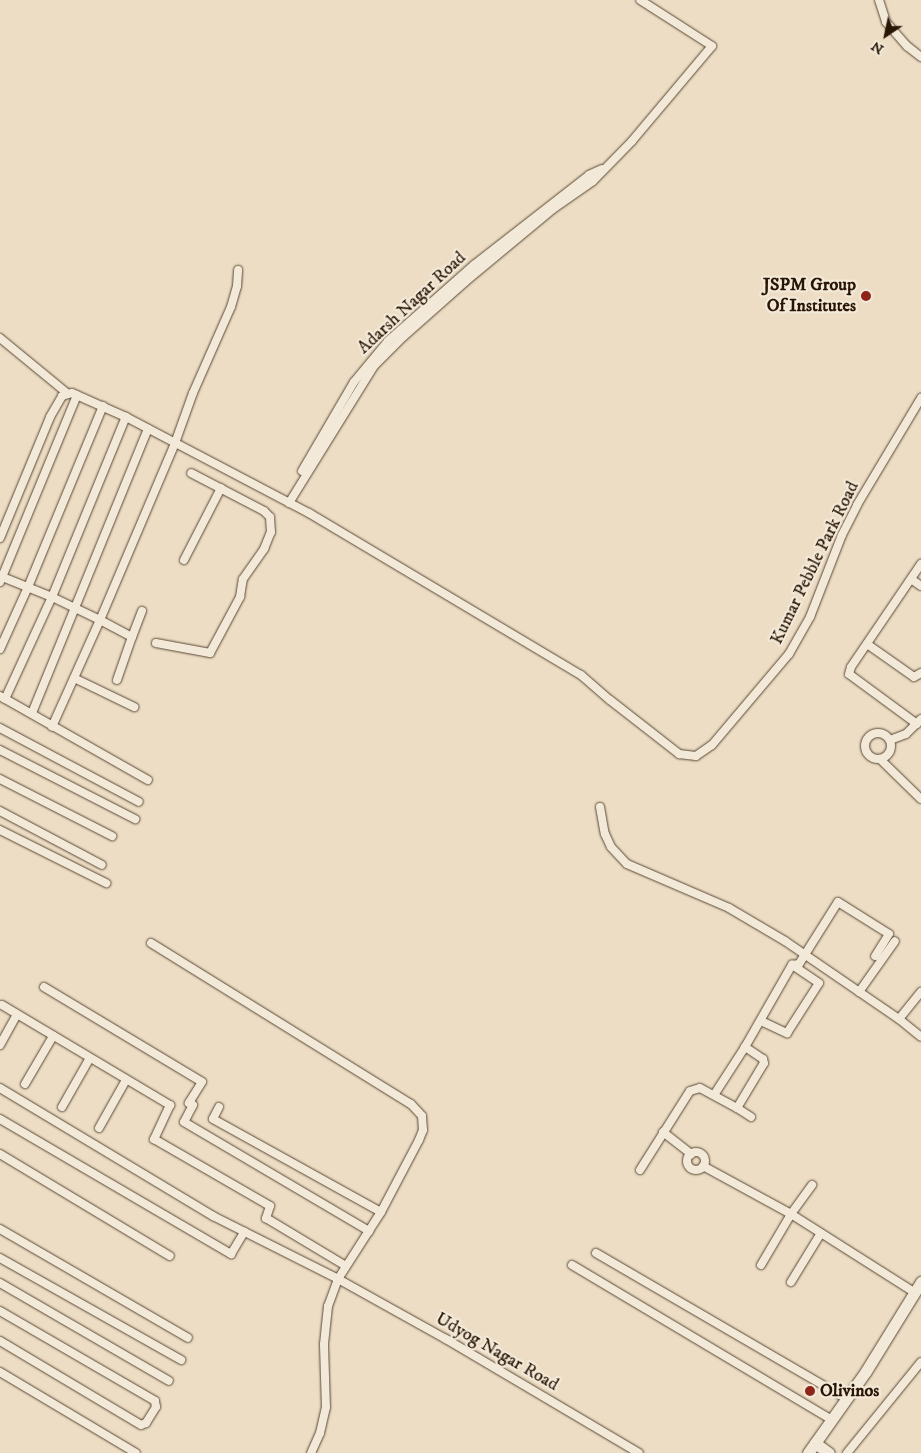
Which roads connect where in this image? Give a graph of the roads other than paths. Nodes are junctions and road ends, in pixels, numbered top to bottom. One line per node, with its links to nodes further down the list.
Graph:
1 (640, 0): 17 (street, Adarsh Nagar Road)
2 (879, 0): 3 (street)
3 (921, 57)
4 (238, 270): 12 (street)
5 (0, 338): 6 (street)
6 (67, 394): 7 (street); 18 (street)
7 (78, 394): 9 (street, Kumar Pebble Park Road); 21 (street)
8 (921, 398): 17 (street, Kumar Pebble Park Road)
9 (102, 406): 10 (street, Kumar Pebble Park Road); 24 (street)
10 (126, 417): 11 (street, Kumar Pebble Park Road); 25 (street)
11 (148, 429): 12 (street, Kumar Pebble Park Road); 26 (street)
12 (175, 443): 14 (street, Kumar Pebble Park Road); 28 (street)
13 (191, 473): 15 (street)
14 (239, 478): 16 (street); 17 (street, Kumar Pebble Park Road)
15 (221, 488): 16 (street); 19 (street)
16 (231, 493): 30 (street)
17 (287, 502)
18 (0, 538)
19 (184, 560)
20 (921, 564): 22 (street)
21 (1, 578): 24 (street)
22 (911, 579): 23 (street); 31 (street)
23 (921, 586)
24 (28, 587): 25 (street); 32 (street)
25 (52, 597): 26 (street); 36 (street)
26 (74, 608): 28 (street); 38 (street)
27 (142, 611): 29 (street)
28 (100, 620): 29 (street); 34 (street)
29 (132, 637): 35 (street)
30 (156, 643)
31 (867, 644): 33 (street); 39 (street)
32 (0, 649)
33 (921, 673)
34 (74, 678): 37 (street); 40 (street)
35 (117, 680)
36 (3, 697): 38 (street)
37 (134, 707)
38 (32, 713): 40 (street)
39 (919, 721): 42 (street)
40 (52, 727): 46 (street)
41 (0, 728): 48 (street)
42 (890, 740): 44 (street); 44 (street)
43 (0, 750): 51 (street)
44 (880, 759): 47 (street)
45 (0, 779): 53 (street)
46 (148, 780)
47 (921, 799)
48 (139, 802)
49 (600, 807): 58 (street)
50 (0, 811): 54 (street)
51 (135, 819)
52 (0, 830): 55 (street)
53 (112, 836)
54 (102, 865)
55 (106, 883)
56 (895, 941): 62 (street)
57 (150, 943): 89 (street)
58 (805, 955): 59 (street); 60 (street); 62 (street)
59 (875, 956)
60 (792, 965): 67 (street); 67 (street)
61 (44, 987): 92 (street)
62 (859, 992): 66 (street)
63 (921, 992): 66 (street)
64 (2, 1005): 65 (street)
65 (17, 1014): 68 (street); 70 (street)
66 (899, 1019): 69 (street)
67 (761, 1021): 71 (street)
68 (54, 1036): 72 (street); 74 (street)
69 (921, 1036)
70 (0, 1045)
71 (744, 1047): 76 (street); 79 (street)
72 (90, 1058): 73 (street); 78 (street)
73 (126, 1080): 82 (street); 100 (street)
74 (25, 1084)
75 (0, 1088): 93 (street, Udyog Nagar Road)
76 (714, 1095): 79 (street); 83 (street)
77 (219, 1106): 89 (street)
78 (62, 1107)
79 (738, 1108): 80 (street)
80 (751, 1117)
81 (0, 1119): 93 (street)
82 (99, 1128)
83 (664, 1132): 85 (street); 87 (street)
84 (0, 1154): 96 (street)
85 (690, 1154): 86 (street); 86 (street)
86 (703, 1166): 90 (street)
87 (640, 1170)
88 (812, 1185): 90 (street)
89 (382, 1212): 92 (street)
90 (791, 1214): 94 (street); 99 (street)
91 (0, 1229): 107 (street)
92 (369, 1231): 100 (street)
93 (244, 1232): 101 (street, Udyog Nagar Road)
94 (821, 1233): 102 (street); 105 (street)
95 (596, 1253): 113 (street)
96 (170, 1256)
97 (0, 1258): 109 (street)
98 (572, 1265): 114 (street)
99 (761, 1265)
100 (346, 1266): 101 (street)
101 (338, 1279): 117 (street); 118 (street, Udyog Nagar Road)
102 (791, 1282)
103 (921, 1282): 105 (main road)
104 (0, 1283): 112 (street)
105 (914, 1292): 113 (main road)
106 (0, 1311): 108 (street)
107 (188, 1338)
108 (0, 1340)
109 (181, 1360)
110 (921, 1362): 121 (street)
111 (0, 1372): 116 (street)
112 (169, 1382)
113 (847, 1399): 114 (main road)
114 (832, 1420): 115 (main road)
115 (815, 1443): 119 (main road); 120 (main road)
116 (136, 1453)
117 (311, 1453)
118 (639, 1453)
119 (808, 1453)
120 (829, 1453)
121 (847, 1453)

